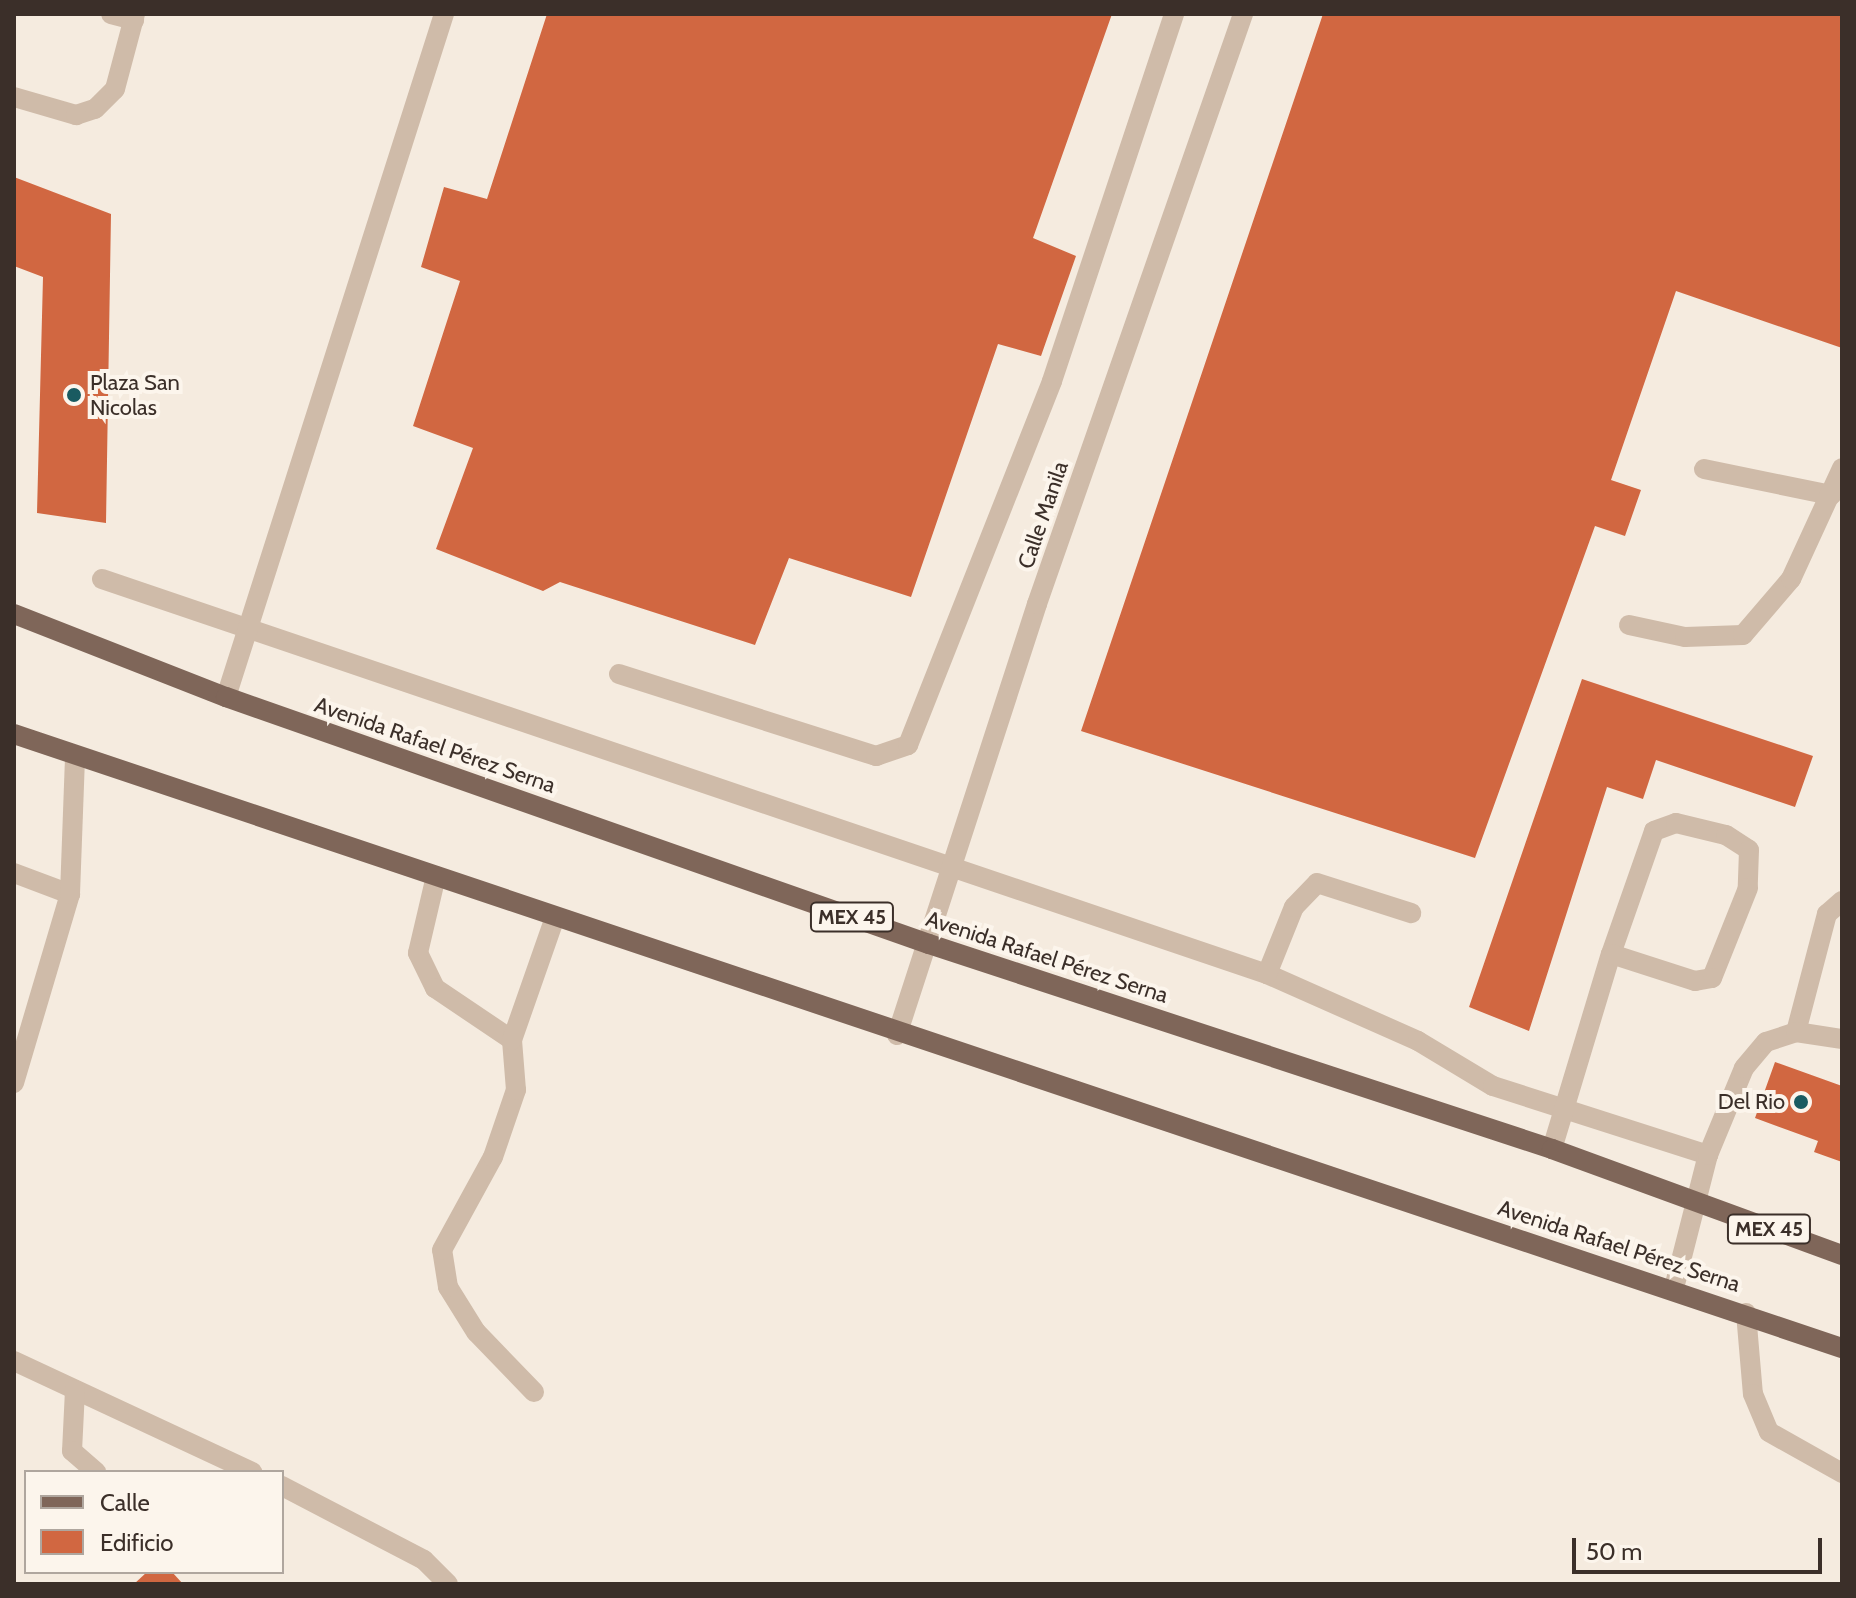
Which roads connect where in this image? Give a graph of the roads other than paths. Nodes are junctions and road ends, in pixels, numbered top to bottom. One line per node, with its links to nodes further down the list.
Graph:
1 (111, 14): 5 (street)
2 (444, 14): 13 (street)
3 (1174, 14): 14 (street)
4 (1243, 14): 18 (street, Calle Manila)
5 (135, 17): 6 (street)
6 (14, 97)
7 (1842, 468): 9 (street)
8 (1704, 469): 9 (street)
9 (1831, 495): 12 (street)
10 (102, 579): 13 (street)
11 (14, 614): 15 (main road, Avenida Rafael Pérez Serna / MEX 45)
12 (1629, 625)
13 (249, 631): 15 (street); 18 (street)
14 (619, 674)
15 (226, 697): 25 (main road, Avenida Rafael Pérez Serna / MEX 45)
16 (14, 734): 17 (main road, Avenida Rafael Pérez Serna)
17 (75, 756): 20 (main road, Avenida Rafael Pérez Serna); 21 (street)
18 (956, 869): 25 (street, Calle Manila); 27 (street)
19 (14, 873): 21 (street)
20 (436, 876): 24 (main road, Avenida Rafael Pérez Serna); 31 (street)
21 (70, 894): 32 (street)
22 (1842, 901): 28 (street)
23 (1411, 913): 27 (street)
24 (555, 917): 29 (main road, Avenida Rafael Pérez Serna); 31 (street)
25 (929, 944): 29 (street, Calle Manila); 34 (main road, Avenida Rafael Pérez Serna / MEX 45)
26 (1611, 954): 26 (street); 33 (street)
27 (1267, 974): 33 (street)
28 (1796, 1032): 30 (street); 35 (street)
29 (897, 1035): 38 (main road, Avenida Rafael Pérez Serna)
30 (1842, 1039)
31 (512, 1040): 43 (street)
32 (14, 1083)
33 (1564, 1112): 34 (street); 35 (street)
34 (1552, 1149): 36 (main road, Avenida Rafael Pérez Serna / MEX 45)
35 (1708, 1155): 36 (street)
36 (1696, 1204): 37 (main road, Avenida Rafael Pérez Serna / MEX 45); 38 (street)
37 (1842, 1255)
38 (1674, 1288): 39 (main road, Avenida Rafael Pérez Serna)
39 (1746, 1313): 40 (main road, Avenida Rafael Pérez Serna); 46 (street)
40 (1842, 1348)
41 (14, 1361): 42 (street)
42 (75, 1390): 44 (street); 45 (street)
43 (534, 1392)
44 (94, 1470)
45 (248, 1470)
46 (1842, 1473)
47 (284, 1487): 48 (street)
48 (448, 1584)

